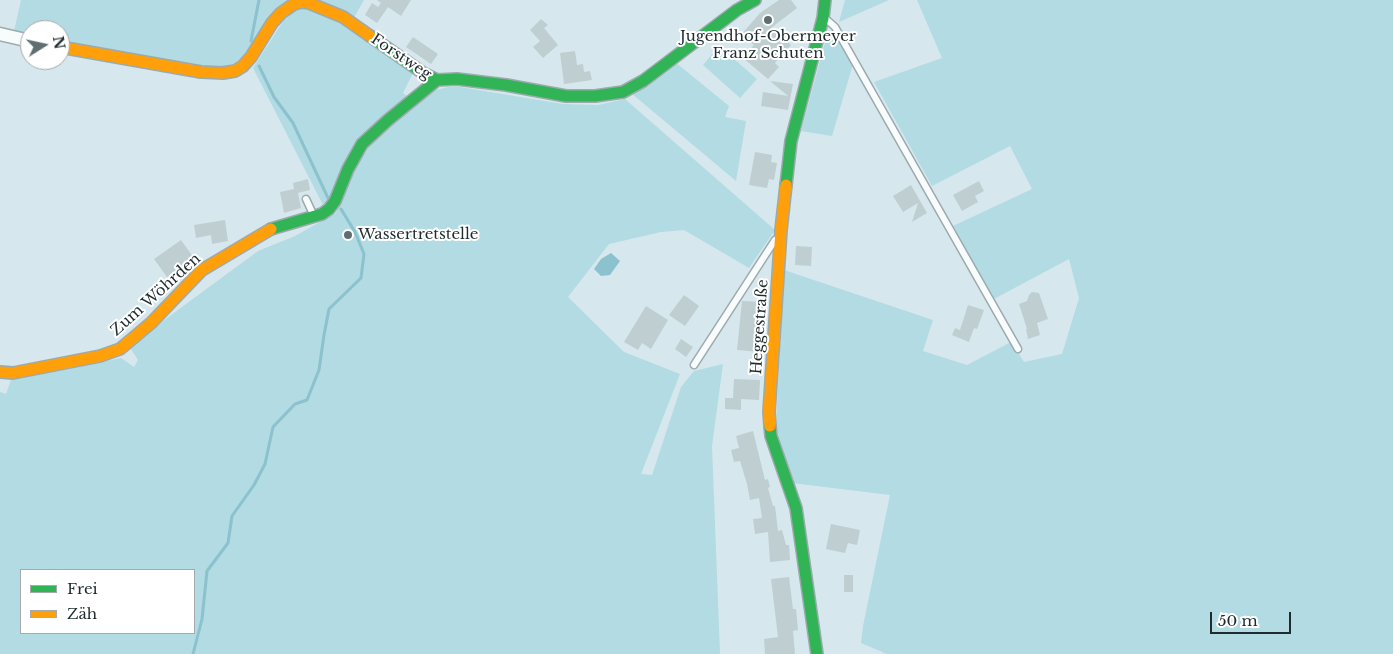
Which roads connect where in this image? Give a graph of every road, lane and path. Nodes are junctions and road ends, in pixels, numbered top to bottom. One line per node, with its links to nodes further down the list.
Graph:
1 (755, 0): 7 (street, Forstweg)
2 (825, 0): 3 (street, Heggestraße)
3 (822, 18): 10 (street, Heggestraße); 11 (lane)
4 (0, 34): 5 (street)
5 (20, 39)
6 (70, 49): 7 (street, Forstweg)
7 (437, 80): 9 (street, Zum Wöhrden)
8 (306, 200): 9 (lane)
9 (314, 218): 13 (street, Zum Wöhrden)
10 (781, 230): 12 (lane); 14 (street, Heggestraße)
11 (1018, 349)
12 (694, 365)
13 (0, 372)
14 (817, 654)

